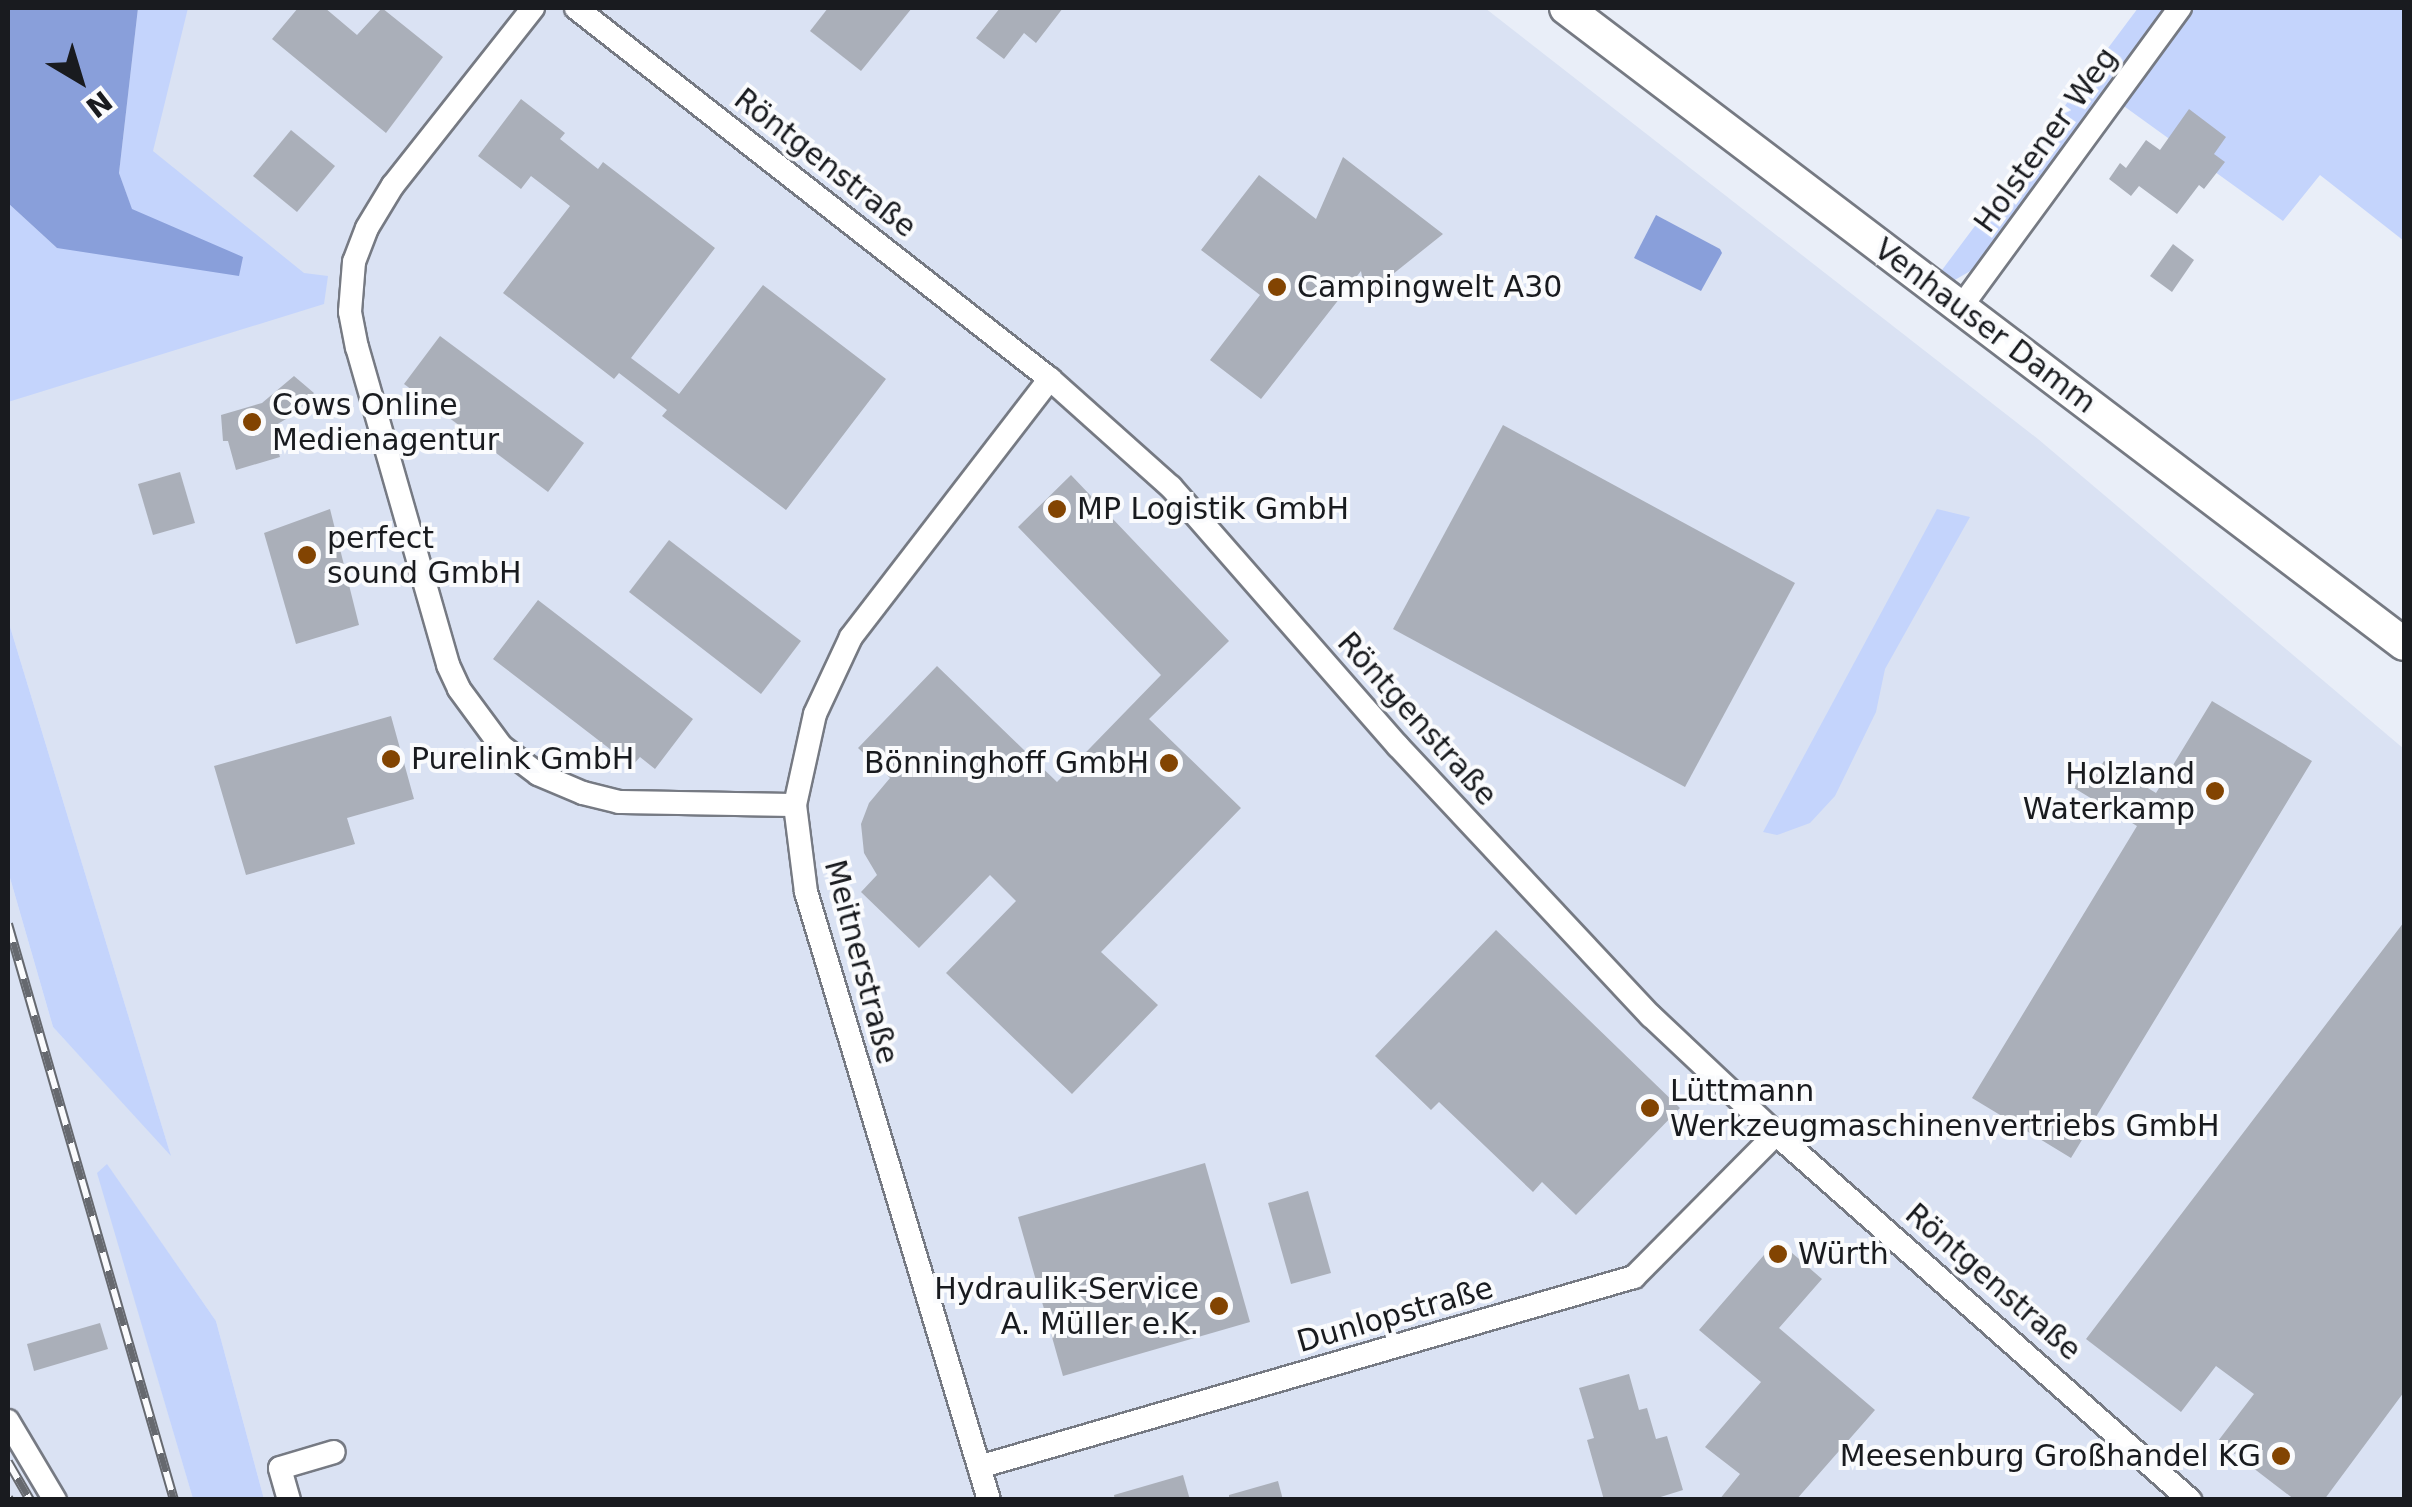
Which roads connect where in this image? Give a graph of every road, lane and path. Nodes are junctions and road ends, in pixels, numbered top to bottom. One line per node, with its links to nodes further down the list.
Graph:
1 (532, 8): 8 (street)
2 (576, 8): 6 (street, Röntgenstraße)
3 (1566, 8): 5 (main road, Venhauser Damm)
4 (2180, 8): 5 (street, Holstener Weg)
5 (1961, 307): 7 (main road, Venhauser Damm)
6 (1050, 380): 8 (street, Meitnerstraße); 9 (street, Röntgenstraße)
7 (2404, 644)
8 (796, 805): 12 (street, Meitnerstraße)
9 (1776, 1134): 12 (street, Dunlopstraße); 16 (street, Röntgenstraße)
10 (8, 1421): 13 (street)
11 (334, 1452): 14 (street)
12 (980, 1466): 15 (street, Meitnerstraße)
13 (55, 1500)
14 (289, 1500)
15 (989, 1500)
16 (2190, 1500)

